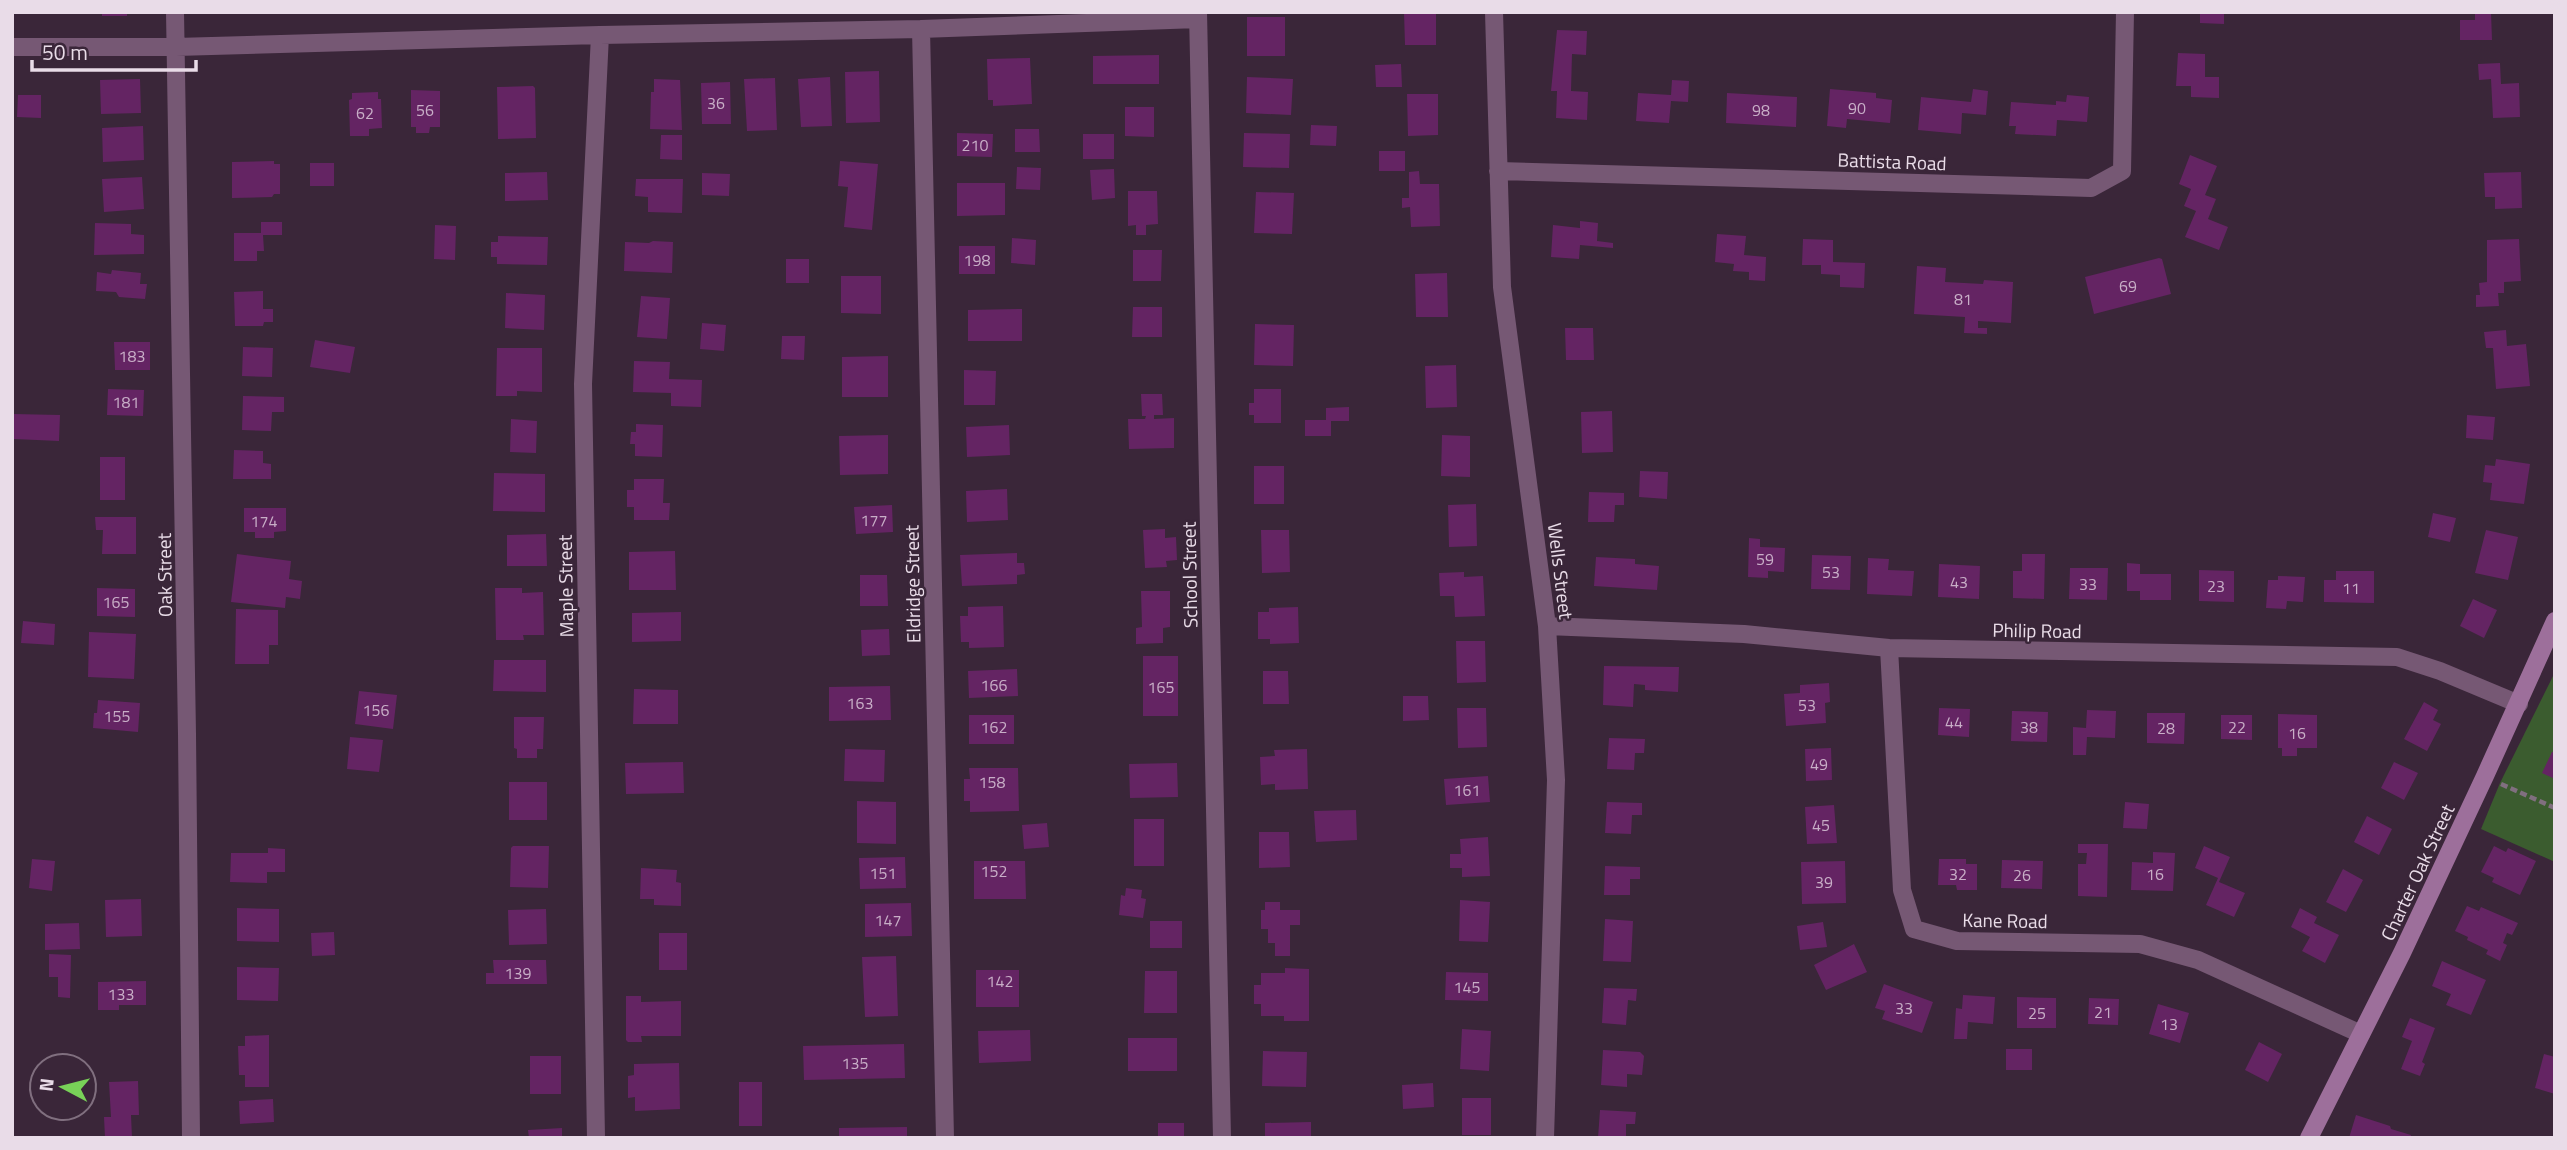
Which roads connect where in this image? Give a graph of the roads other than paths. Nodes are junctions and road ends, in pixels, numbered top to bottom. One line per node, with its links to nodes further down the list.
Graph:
1 (175, 12): 8 (street, Oak Street)
2 (1494, 12): 9 (street, Wells Street)
3 (2124, 12): 9 (street, Battista Road)
4 (1198, 16): 5 (street); 18 (street, School Street)
5 (921, 29): 6 (street); 17 (street, Eldridge Street)
6 (600, 35): 8 (street); 16 (street, Maple Street)
7 (12, 47): 8 (street)
8 (176, 47): 15 (street, Oak Street)
9 (1498, 171): 11 (street, Wells Street)
10 (2555, 621): 13 (main road, Charter Oak Street)
11 (1547, 626): 12 (street, Philip Road); 19 (street, Wells Street)
12 (1889, 648): 13 (street, Philip Road); 14 (street, Kane Road)
13 (2519, 704): 14 (main road, Charter Oak Street)
14 (2361, 1034): 20 (main road, Charter Oak Street)
15 (191, 1138)
16 (596, 1138)
17 (945, 1138)
18 (1222, 1138)
19 (1545, 1138)
20 (2309, 1138)

